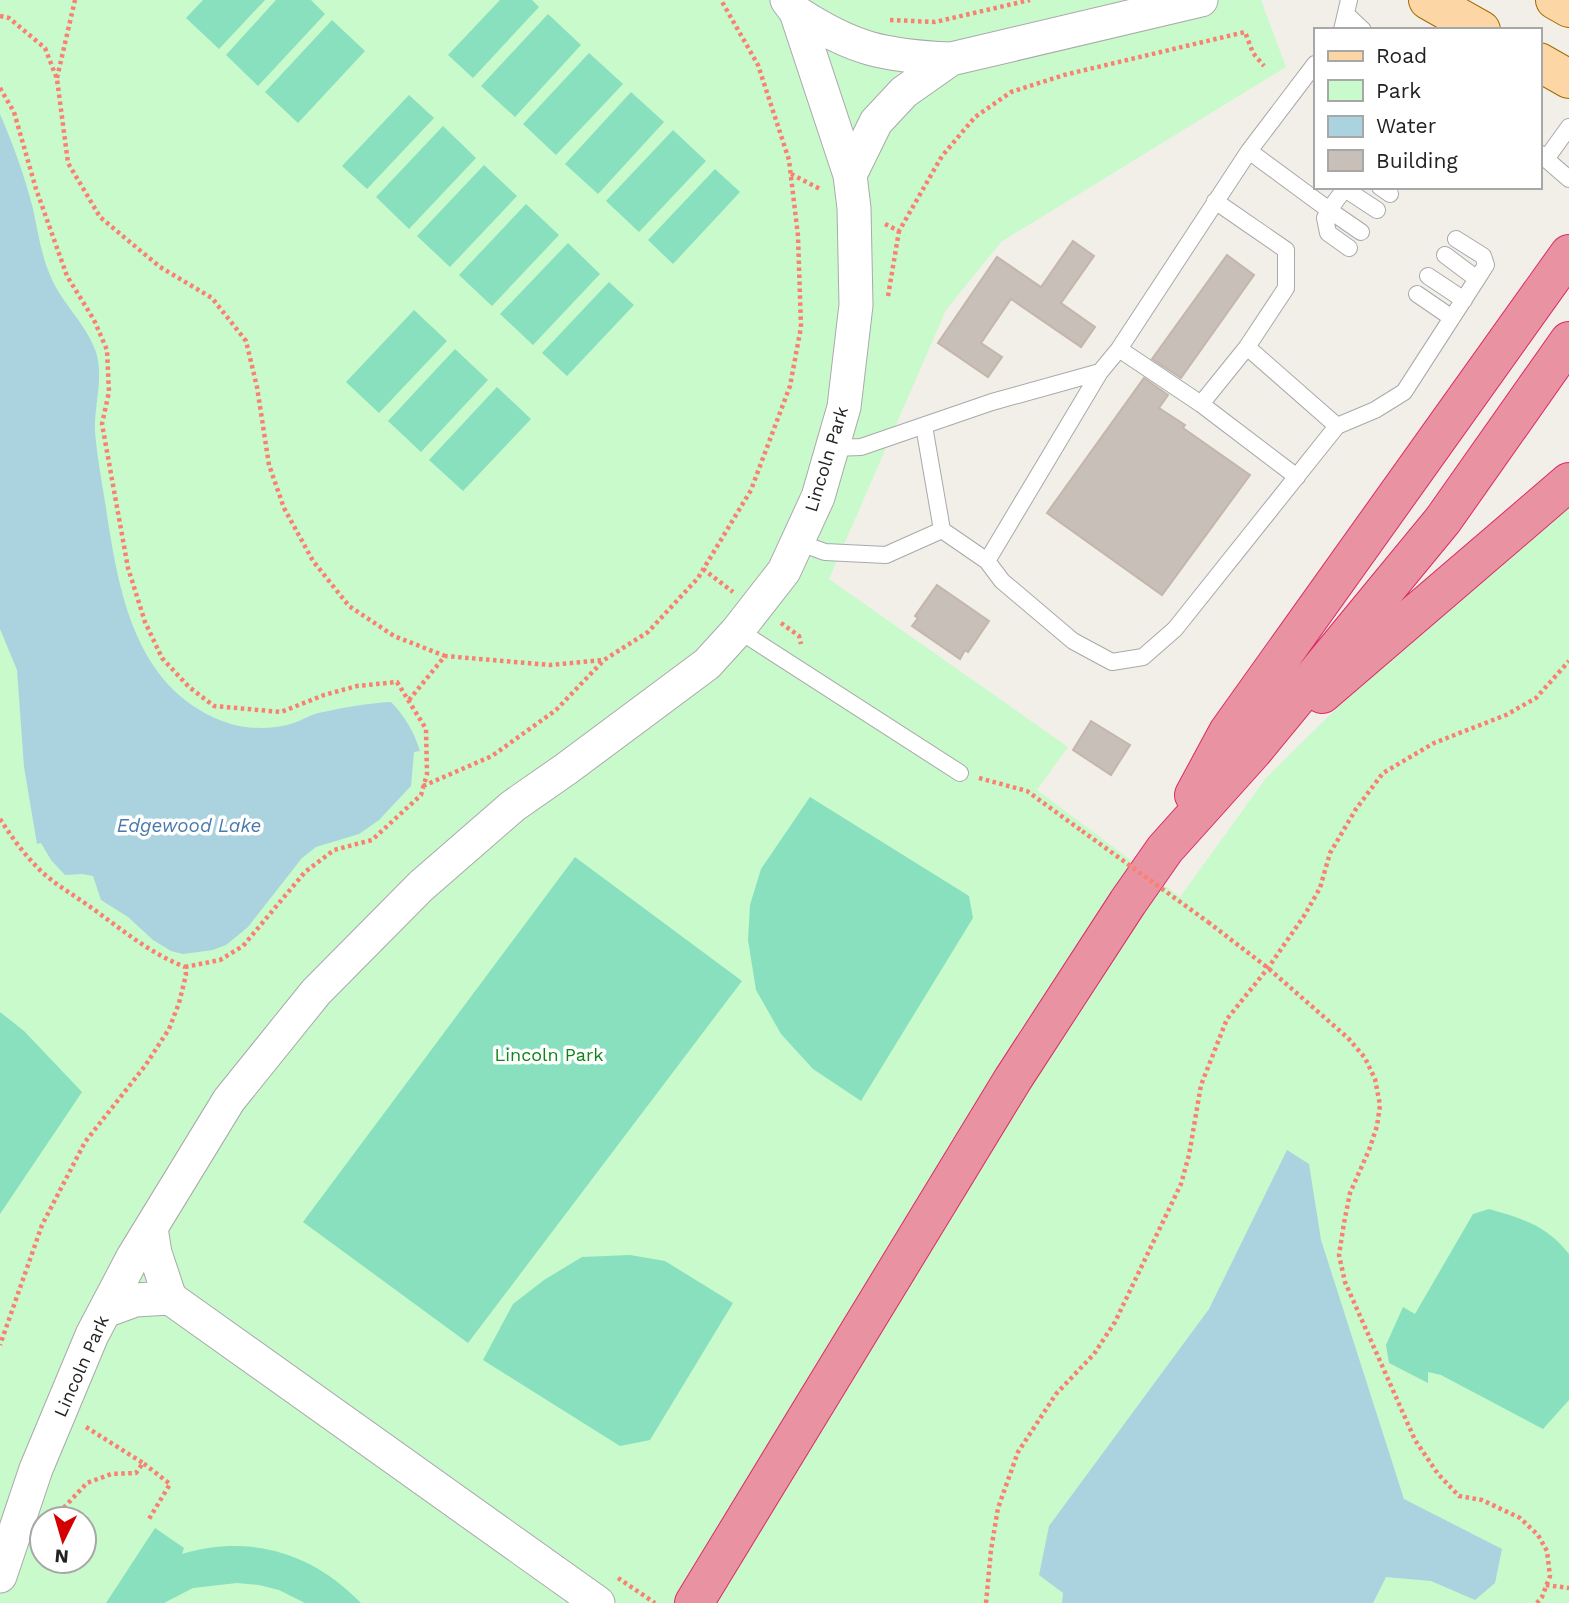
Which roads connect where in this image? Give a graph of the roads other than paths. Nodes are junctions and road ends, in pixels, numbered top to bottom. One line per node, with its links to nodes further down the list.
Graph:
1 (1201, 0): 9 (street, Lincoln Park)
2 (1428, 0): 7 (main road)
3 (1555, 0): 5 (main road)
4 (792, 6): 9 (street, Lincoln Park); 16 (street, Lincoln Park)
5 (1569, 8)
6 (1346, 14): 8 (lane)
7 (1471, 27)
8 (1361, 28)
9 (951, 59): 16 (street, Lincoln Park)
10 (1541, 63): 12 (main road)
11 (1314, 65): 14 (lane)
12 (1569, 79)
13 (1569, 127): 15 (lane)
14 (1249, 151): 20 (lane); 21 (lane)
15 (1543, 156): 17 (lane)
16 (850, 174): 41 (street, Lincoln Park)
17 (1569, 179)
18 (1344, 189): 21 (lane)
19 (1346, 189): 22 (lane)
20 (1215, 201): 33 (lane); 34 (lane)
21 (1329, 211): 23 (lane); 25 (lane)
22 (1377, 211)
23 (1361, 232)
24 (1456, 239): 29 (lane)
25 (1349, 248)
26 (1569, 254): 36 (highway)
27 (1445, 255): 29 (lane)
28 (1428, 276): 31 (lane)
29 (1478, 279): 31 (lane)
30 (1417, 294): 32 (lane)
31 (1464, 300): 32 (lane)
32 (1452, 318): 40 (lane)
33 (1247, 347): 38 (lane); 40 (lane)
34 (1119, 349): 37 (lane); 38 (lane)
35 (1564, 354): 36 (highway); 48 (highway)
36 (1488, 369): 50 (highway)
37 (1100, 372): 39 (lane); 46 (lane)
38 (1201, 404): 42 (lane)
39 (924, 426): 41 (lane); 44 (lane)
40 (1337, 426): 42 (lane)
41 (832, 448): 45 (street, Lincoln Park)
42 (1297, 477): 46 (lane)
43 (1569, 482): 48 (highway)
44 (942, 530): 45 (lane); 46 (lane)
45 (797, 542): 47 (street, Lincoln Park)
46 (987, 561)
47 (738, 630): 49 (lane); 51 (street, Lincoln Park)
48 (1253, 751): 50 (highway)
49 (960, 773)
50 (1165, 849): 56 (highway)
51 (151, 1228): 52 (street); 53 (street, Lincoln Park)
52 (170, 1298): 53 (street); 55 (street)
53 (105, 1311): 54 (street, Lincoln Park)
54 (0, 1576)
55 (607, 1590)
56 (694, 1603)

